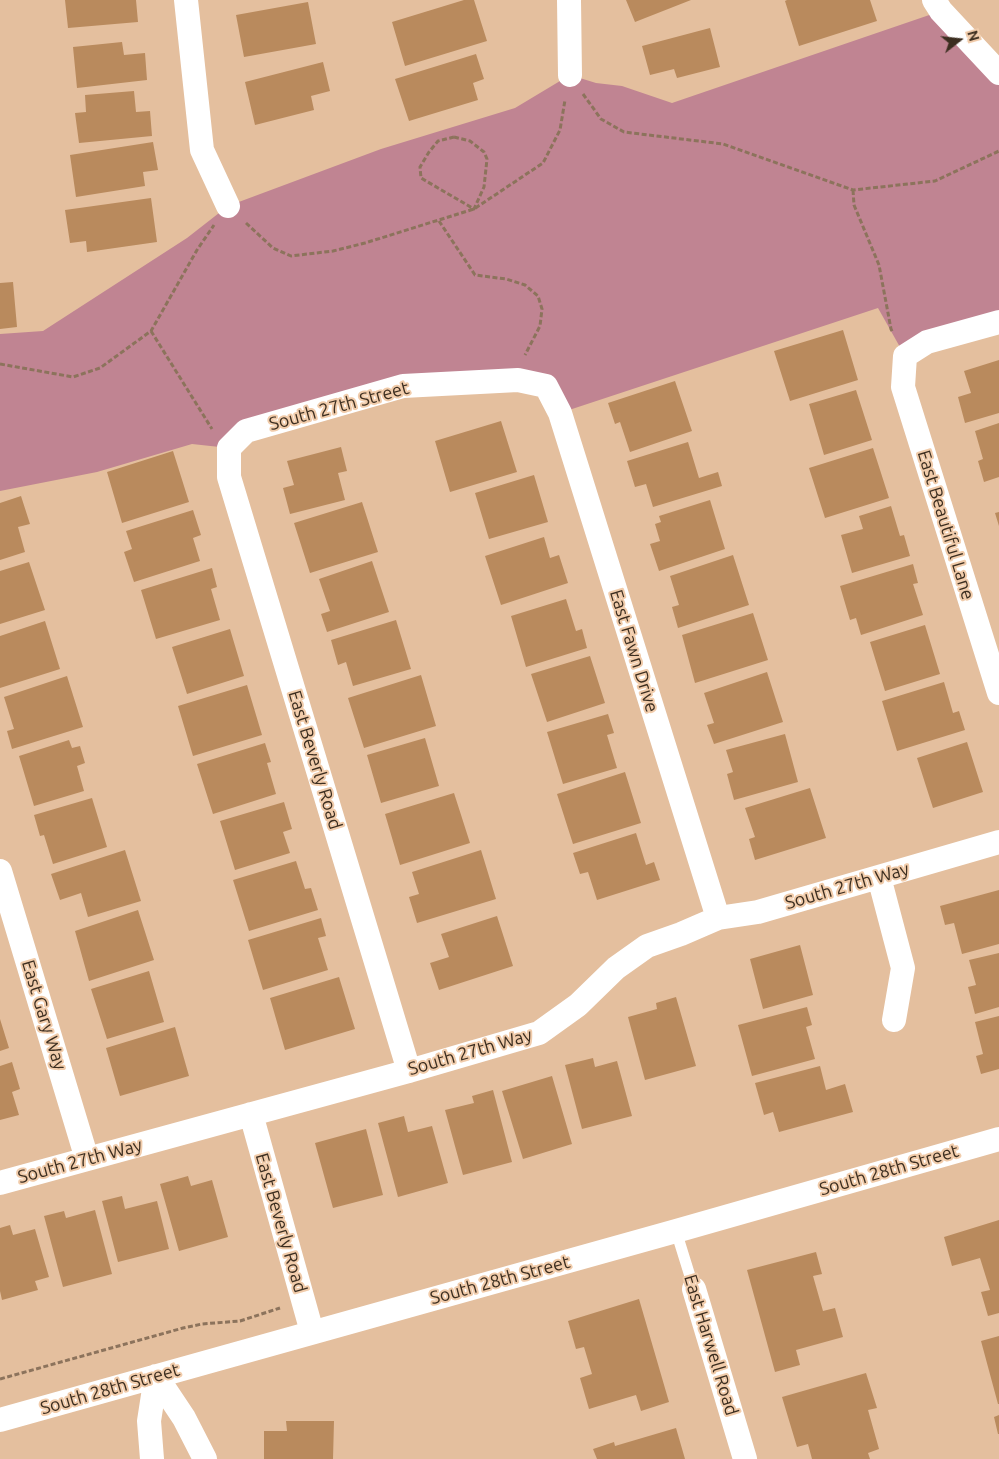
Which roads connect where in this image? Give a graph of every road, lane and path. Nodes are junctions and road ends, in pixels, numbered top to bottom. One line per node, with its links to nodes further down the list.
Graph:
1 (186, 0): 8 (street)
2 (569, 0): 5 (street)
3 (934, 0): 4 (street)
4 (999, 73)
5 (570, 75): 7 (path); 9 (path)
6 (999, 151): 7 (path)
7 (853, 190): 13 (path)
8 (228, 206): 10 (path); 12 (path)
9 (474, 209): 9 (path); 10 (path)
10 (439, 221): 15 (path)
11 (999, 322): 13 (street)
12 (151, 331): 14 (path); 17 (path)
13 (905, 356): 18 (street, East Beautiful Lane)
14 (0, 364)
15 (518, 380): 16 (street, South 27th Street); 17 (street, South 27th Street)
16 (546, 386): 22 (street, East Fawn Drive)
17 (229, 448): 24 (street, East Beverly Road)
18 (999, 693)
19 (999, 842): 21 (street, South 27th Way)
20 (0, 871): 27 (street, East Gary Way)
21 (879, 877): 22 (street, South 27th Way); 23 (street)
22 (718, 918): 24 (street, South 27th Way)
23 (894, 1020)
24 (409, 1071): 25 (street, South 27th Way)
25 (251, 1114): 27 (street, South 27th Way); 31 (street, East Beverly Road)
26 (999, 1139): 29 (street, South 28th Street)
27 (88, 1159): 28 (street, South 27th Way)
28 (0, 1183)
29 (676, 1231): 30 (lane, East Harwell Road); 32 (street, South 28th Street)
30 (694, 1289): 38 (street, East Harwell Road)
31 (303, 1301): 32 (street, East Beverly Road); 34 (path)
32 (312, 1332): 33 (street, South 28th Street)
33 (156, 1376): 35 (street, South 28th Street); 36 (street); 37 (street)
34 (0, 1380)
35 (0, 1420)
36 (152, 1459)
37 (205, 1459)
38 (745, 1459)

